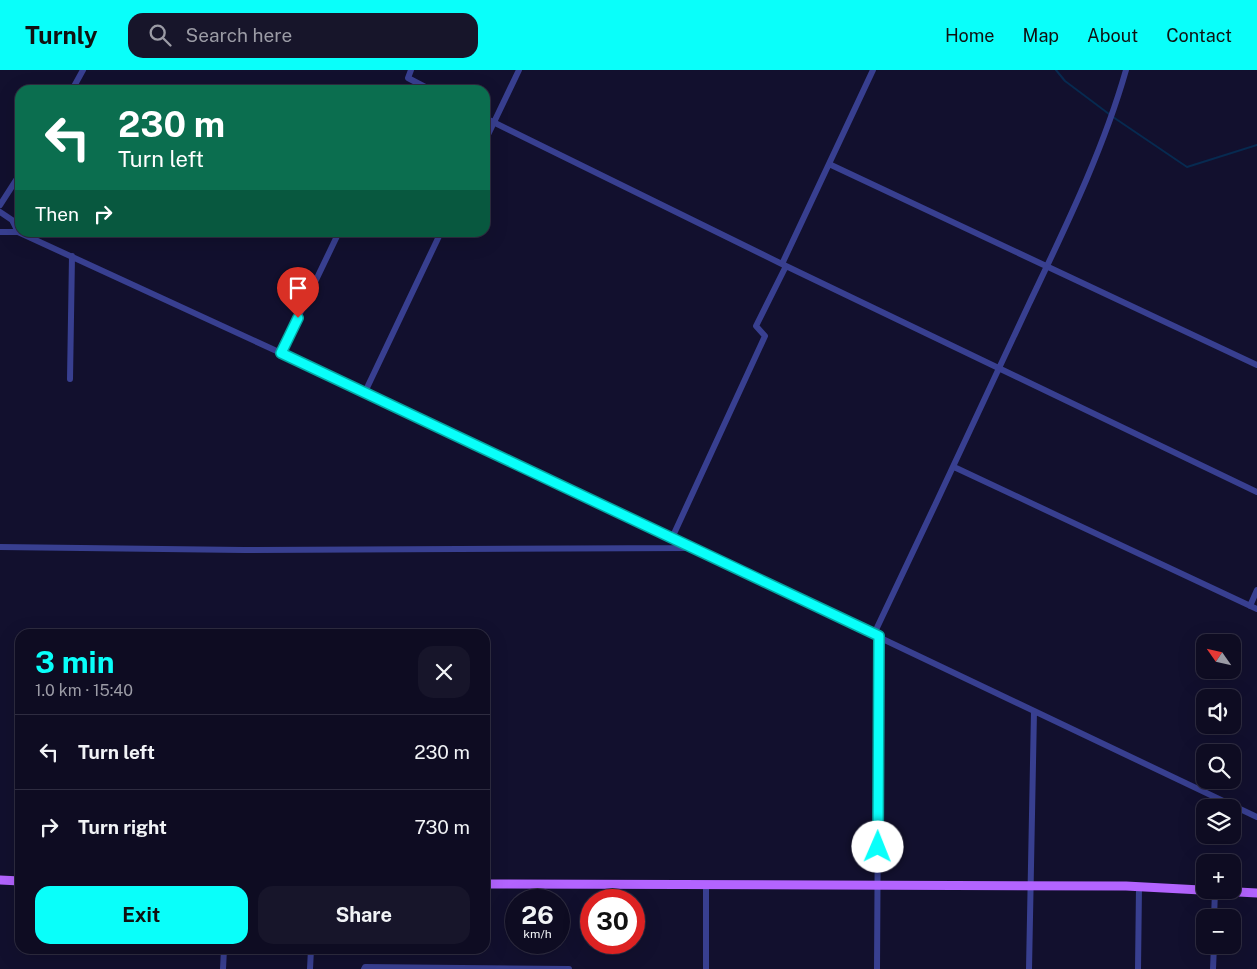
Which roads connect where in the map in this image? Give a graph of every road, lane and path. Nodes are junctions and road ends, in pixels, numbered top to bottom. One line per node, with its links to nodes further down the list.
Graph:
1 (83, 70): 6 (street)
2 (411, 70): 7 (street)
3 (519, 70): 9 (street)
4 (873, 70): 11 (street)
5 (1126, 70): 23 (street)
6 (75, 85)
7 (421, 85)
8 (490, 121): 9 (street)
9 (494, 123): 10 (street); 22 (street)
10 (490, 131)
11 (829, 164): 22 (street); 23 (street)
12 (15, 182): 13 (street)
13 (0, 204)
14 (0, 212): 15 (street)
15 (15, 226)
16 (0, 232): 17 (street)
17 (15, 232)
18 (29, 237): 21 (street)
19 (337, 237): 24 (street)
20 (439, 237): 28 (street)
21 (72, 256): 24 (street); 27 (street)
22 (784, 265): 26 (street); 31 (street)
23 (1047, 266): 25 (street); 26 (street)
24 (281, 353): 28 (street)
25 (1257, 365)
26 (1000, 368): 29 (street); 30 (street)
27 (70, 379)
28 (365, 392): 31 (street)
29 (954, 467): 35 (street); 37 (street)
30 (1257, 492)
31 (672, 538): 33 (street)
32 (0, 547): 33 (street)
33 (694, 548): 37 (street)
34 (1257, 590): 35 (street)
35 (1250, 606): 36 (street)
36 (1257, 609)
37 (876, 635): 38 (street); 44 (street)
38 (1034, 711): 39 (street); 45 (street)
39 (1257, 817)
40 (0, 880): 41 (main road)
41 (15, 881)
42 (490, 884): 43 (main road)
43 (706, 885): 44 (main road); 57 (street)
44 (878, 885): 45 (main road); 58 (street)
45 (1030, 886): 46 (main road); 59 (street)
46 (1139, 887): 47 (main road); 60 (street)
47 (1196, 890)
48 (1241, 892): 49 (main road)
49 (1257, 893)
50 (224, 954): 53 (street)
51 (312, 954): 54 (street)
52 (1214, 954): 61 (street)
53 (224, 969)
54 (310, 969)
55 (364, 969): 56 (street)
56 (569, 969)
57 (706, 969)
58 (877, 969)
59 (1029, 969)
60 (1138, 969)
61 (1213, 969)

